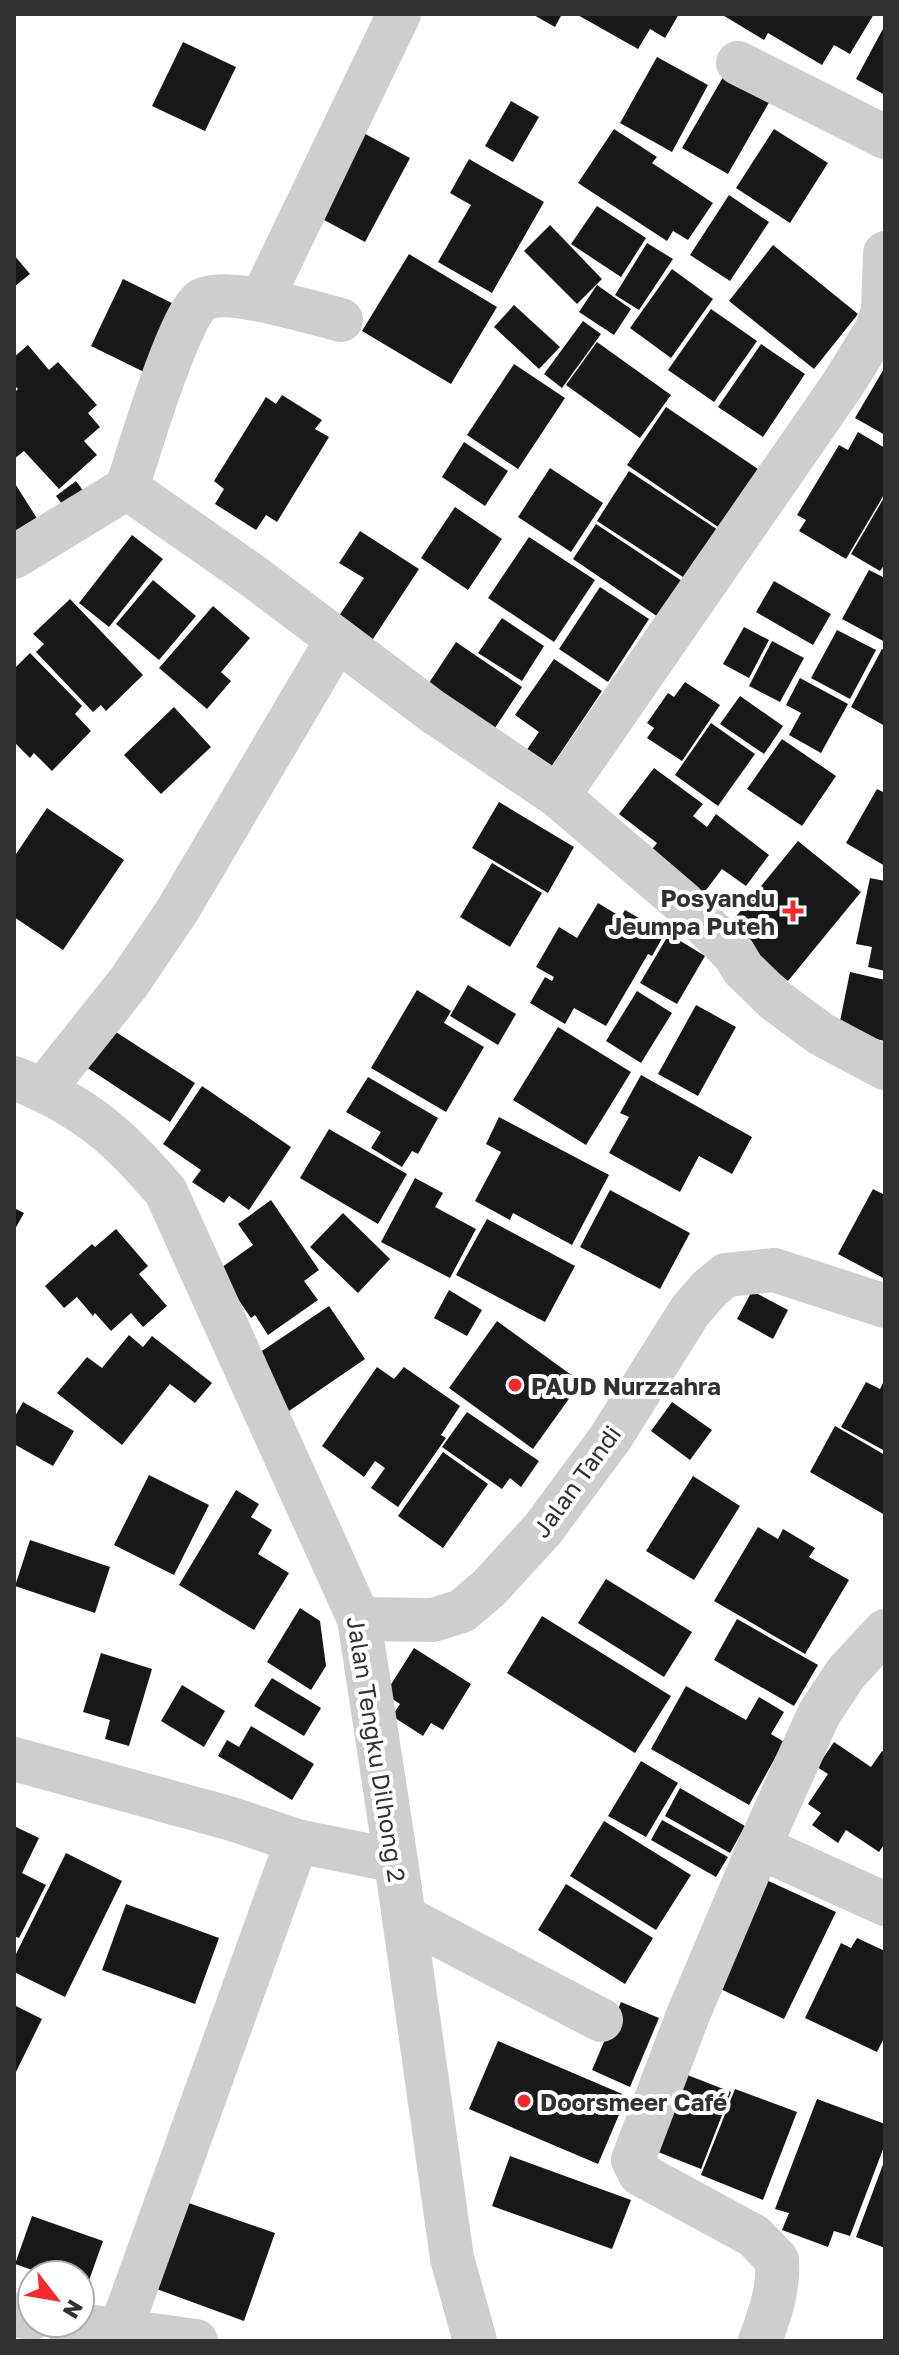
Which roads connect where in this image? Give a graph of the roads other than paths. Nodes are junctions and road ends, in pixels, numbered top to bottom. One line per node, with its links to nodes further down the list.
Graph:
1 (399, 14): 5 (street)
2 (738, 63): 3 (street)
3 (885, 137)
4 (885, 253): 10 (street)
5 (262, 299): 6 (street); 7 (street)
6 (341, 320)
7 (127, 488): 8 (street); 9 (street)
8 (14, 557)
9 (337, 640): 10 (street); 12 (street)
10 (558, 796): 11 (street)
11 (885, 1068)
12 (28, 1084): 14 (street, Jalan Tengku Dilhong 2)
13 (885, 1306): 14 (street, Jalan Tandi)
14 (359, 1619): 19 (street, Jalan Tengku Dilhong 2)
15 (885, 1631): 18 (street)
16 (14, 1759): 17 (street)
17 (297, 1841): 19 (street); 24 (street)
18 (759, 1847): 20 (street); 27 (street)
19 (396, 1861): 21 (street, Jalan Tengku Dilhong 2)
20 (885, 1904)
21 (404, 1917): 22 (street); 26 (street, Jalan Tengku Dilhong 2)
22 (601, 2020)
23 (96, 2328): 24 (street)
24 (120, 2331): 25 (street)
25 (196, 2341)
26 (475, 2341)
27 (760, 2341)

